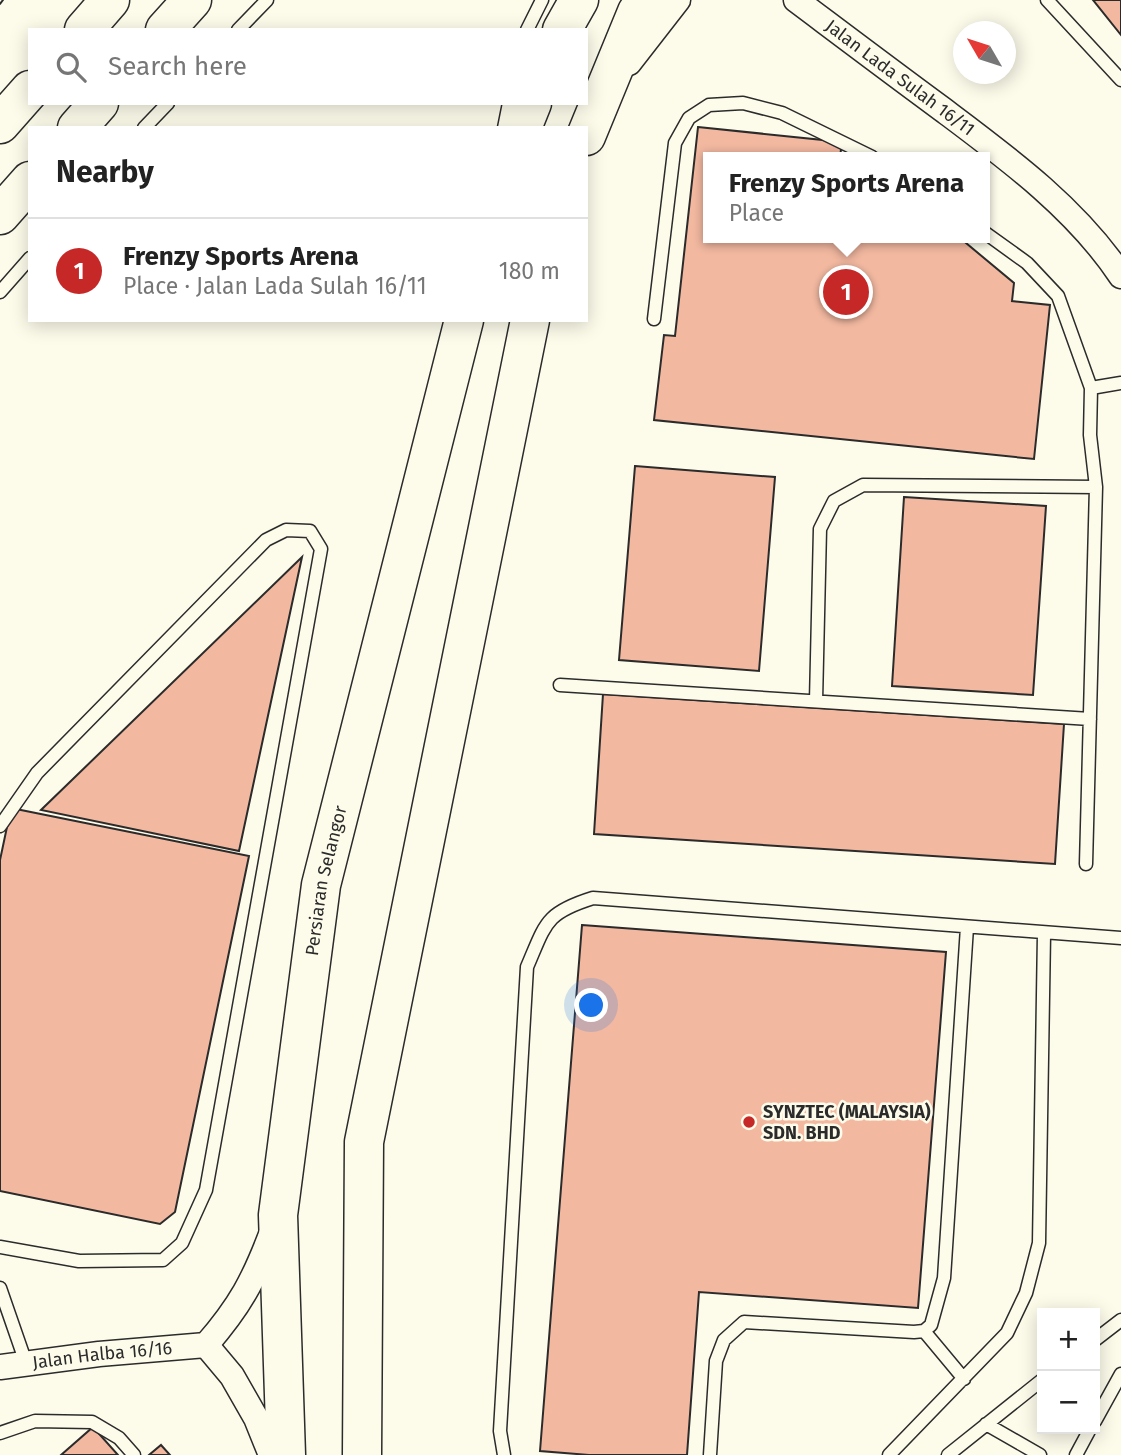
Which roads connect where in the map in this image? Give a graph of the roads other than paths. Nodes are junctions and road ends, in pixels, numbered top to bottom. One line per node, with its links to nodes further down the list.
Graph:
1 (110, 0): 9 (main road)
2 (267, 0): 10 (lane)
3 (542, 0): 11 (lane)
4 (579, 0): 12 (main road)
5 (645, 0): 24 (main road)
6 (678, 0): 25 (street)
7 (796, 0): 31 (street, Jalan Lada Sulah 16/11)
8 (1047, 0): 13 (lane)
9 (85, 28)
10 (240, 28)
11 (528, 28)
12 (563, 28)
13 (1121, 80)
14 (28, 92): 19 (main road)
15 (97, 105): 20 (main road)
16 (165, 105): 21 (lane)
17 (509, 105): 22 (lane)
18 (531, 105): 23 (main road)
19 (0, 124)
20 (79, 126)
21 (146, 126)
22 (504, 126)
23 (523, 126)
24 (588, 132)
25 (588, 132)
26 (862, 152): 33 (lane)
27 (28, 183): 28 (main road)
28 (0, 215)
29 (990, 236): 37 (lane)
30 (28, 260): 32 (lane)
31 (1121, 276)
32 (0, 292)
33 (654, 318)
34 (463, 322): 47 (main road, Persiaran Selangor)
35 (530, 322): 66 (main road)
36 (1121, 383): 37 (lane)
37 (1091, 388): 38 (lane)
38 (1096, 487): 40 (lane); 41 (lane)
39 (559, 685): 40 (lane)
40 (816, 701): 41 (lane)
41 (1090, 719): 43 (lane)
42 (0, 826): 48 (lane)
43 (1086, 864)
44 (967, 928): 45 (lane); 51 (lane); 67 (lane)
45 (1044, 934): 46 (lane); 57 (lane)
46 (1121, 938)
47 (278, 1215): 53 (street); 65 (main road, Persiaran Selangor)
48 (0, 1247)
49 (0, 1288): 54 (lane)
50 (1121, 1320): 52 (lane)
51 (923, 1331): 57 (lane); 68 (lane)
52 (1100, 1336)
53 (206, 1345): 54 (street, Jalan Halba 16/16); 64 (street)
54 (26, 1363): 55 (street, Jalan Halba 16/16)
55 (0, 1367)
56 (1121, 1374): 59 (lane)
57 (964, 1379): 69 (lane)
58 (1037, 1384): 60 (lane)
59 (1100, 1412)
60 (986, 1424): 70 (lane); 71 (lane)
61 (0, 1433): 63 (lane)
62 (1087, 1434): 72 (lane)
63 (134, 1455)
64 (271, 1455)
65 (286, 1455)
66 (362, 1455)
67 (504, 1455)
68 (710, 1455)
69 (889, 1455)
70 (948, 1455)
71 (1040, 1455)
72 (1076, 1455)

